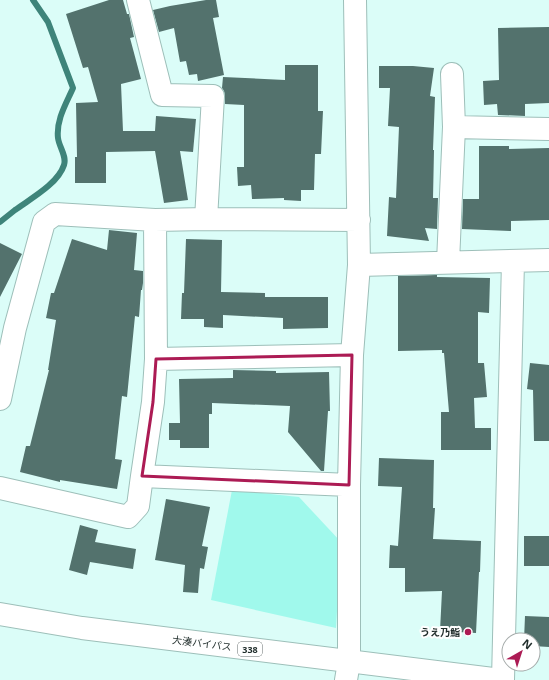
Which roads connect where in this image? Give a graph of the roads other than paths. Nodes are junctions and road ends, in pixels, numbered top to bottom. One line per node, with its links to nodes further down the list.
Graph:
1 (138, 0): 6 (main road)
2 (355, 0): 8 (main road)
3 (452, 74): 4 (main road)
4 (454, 127): 5 (main road); 11 (main road)
5 (549, 129)
6 (206, 219): 7 (main road); 8 (main road)
7 (155, 220): 14 (main road); 15 (main road)
8 (359, 220): 12 (main road)
9 (549, 260): 10 (main road)
10 (513, 261): 11 (main road); 21 (main road)
11 (448, 262): 12 (main road)
12 (359, 265): 13 (main road)
13 (352, 355): 14 (main road); 17 (main road)
14 (156, 359): 16 (main road)
15 (0, 399)
16 (142, 476): 17 (main road); 18 (main road)
17 (349, 485): 20 (main road)
18 (0, 488)
19 (0, 614): 20 (main road, 大湊バイパス / 338)
20 (347, 671): 21 (main road, 大湊バイパス / 338)
21 (502, 680)

